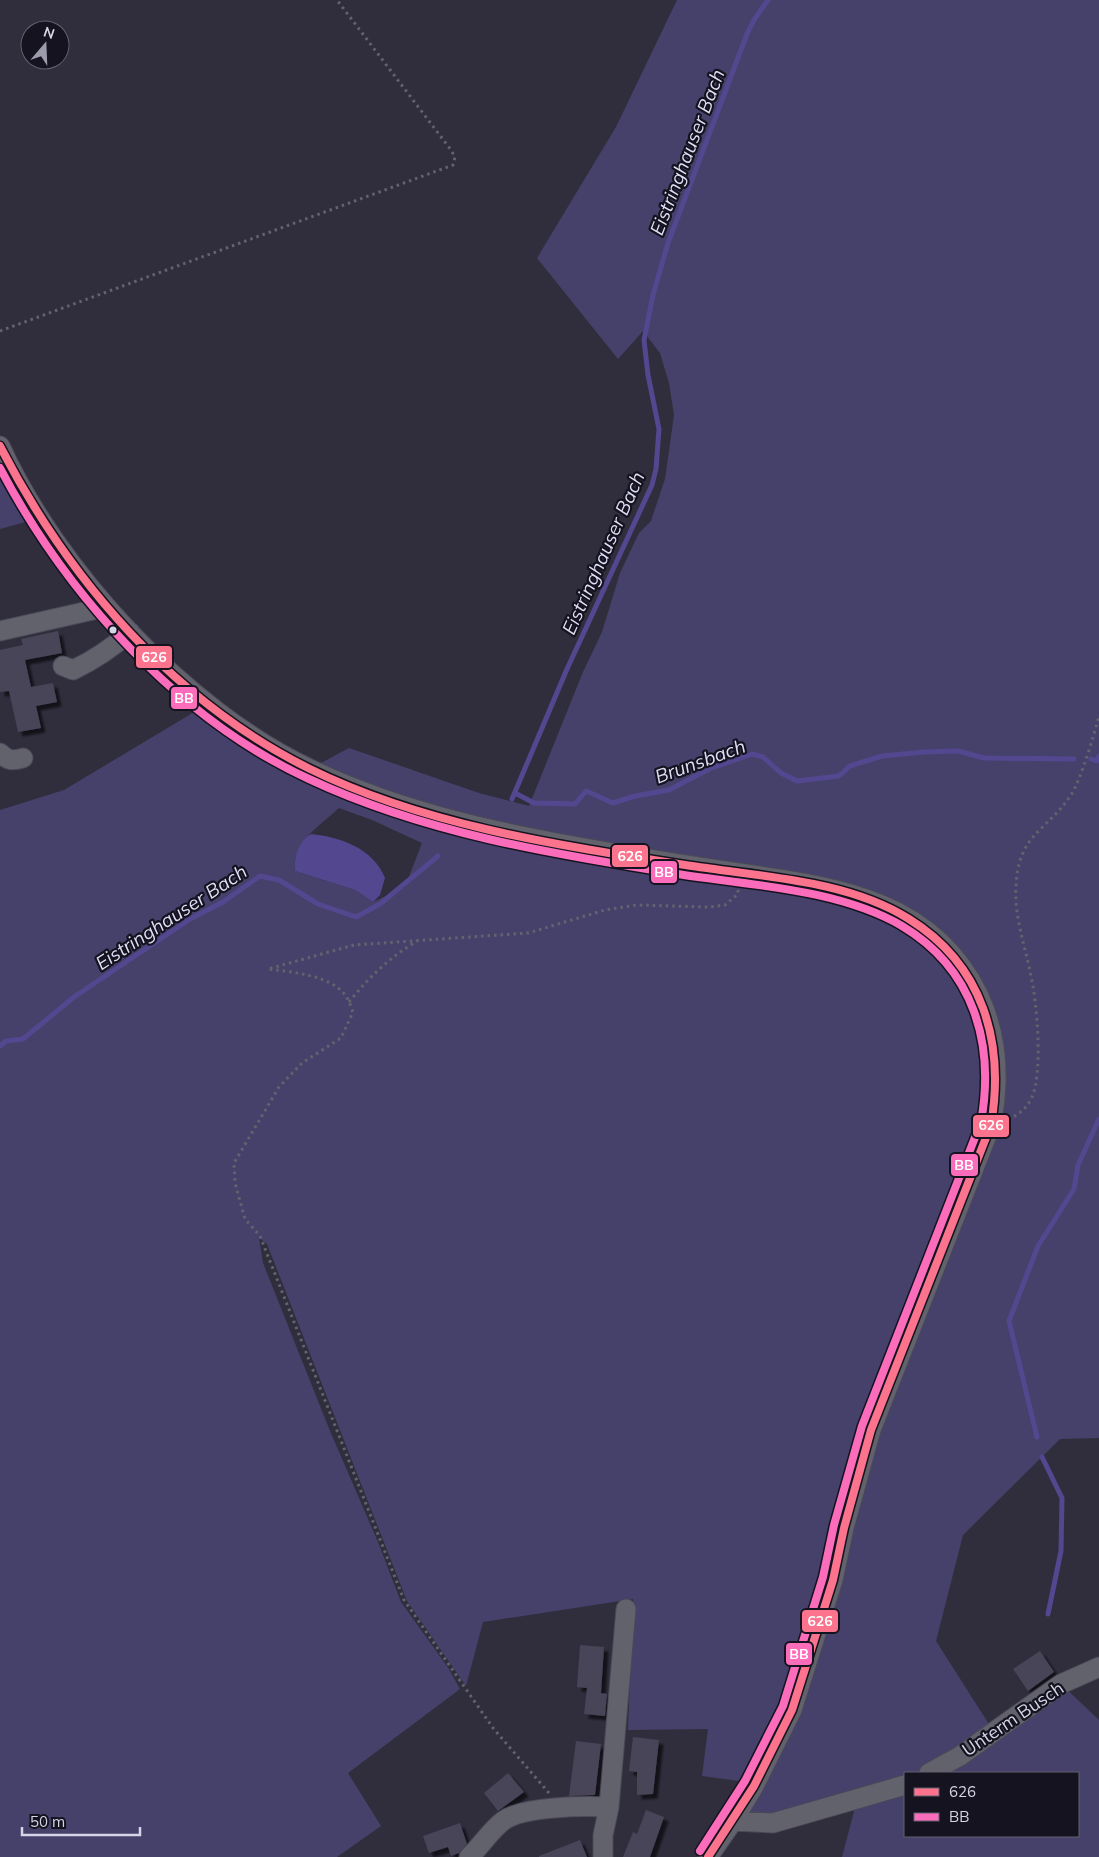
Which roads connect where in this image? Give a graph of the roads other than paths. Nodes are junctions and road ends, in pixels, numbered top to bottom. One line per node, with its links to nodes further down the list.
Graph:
1 (0, 446): 2 (street)
2 (106, 607): 3 (street); 4 (street)
3 (0, 631)
4 (130, 632): 5 (street); 13 (street)
5 (63, 666)
6 (0, 753): 7 (street)
7 (23, 758)
8 (626, 1610): 12 (street)
9 (1099, 1667): 10 (street, Unterm Busch)
10 (931, 1772)
11 (904, 1784): 13 (street)
12 (609, 1807): 14 (street); 15 (street)
13 (734, 1821): 16 (street)
14 (468, 1857)
15 (603, 1857)
16 (708, 1857)

